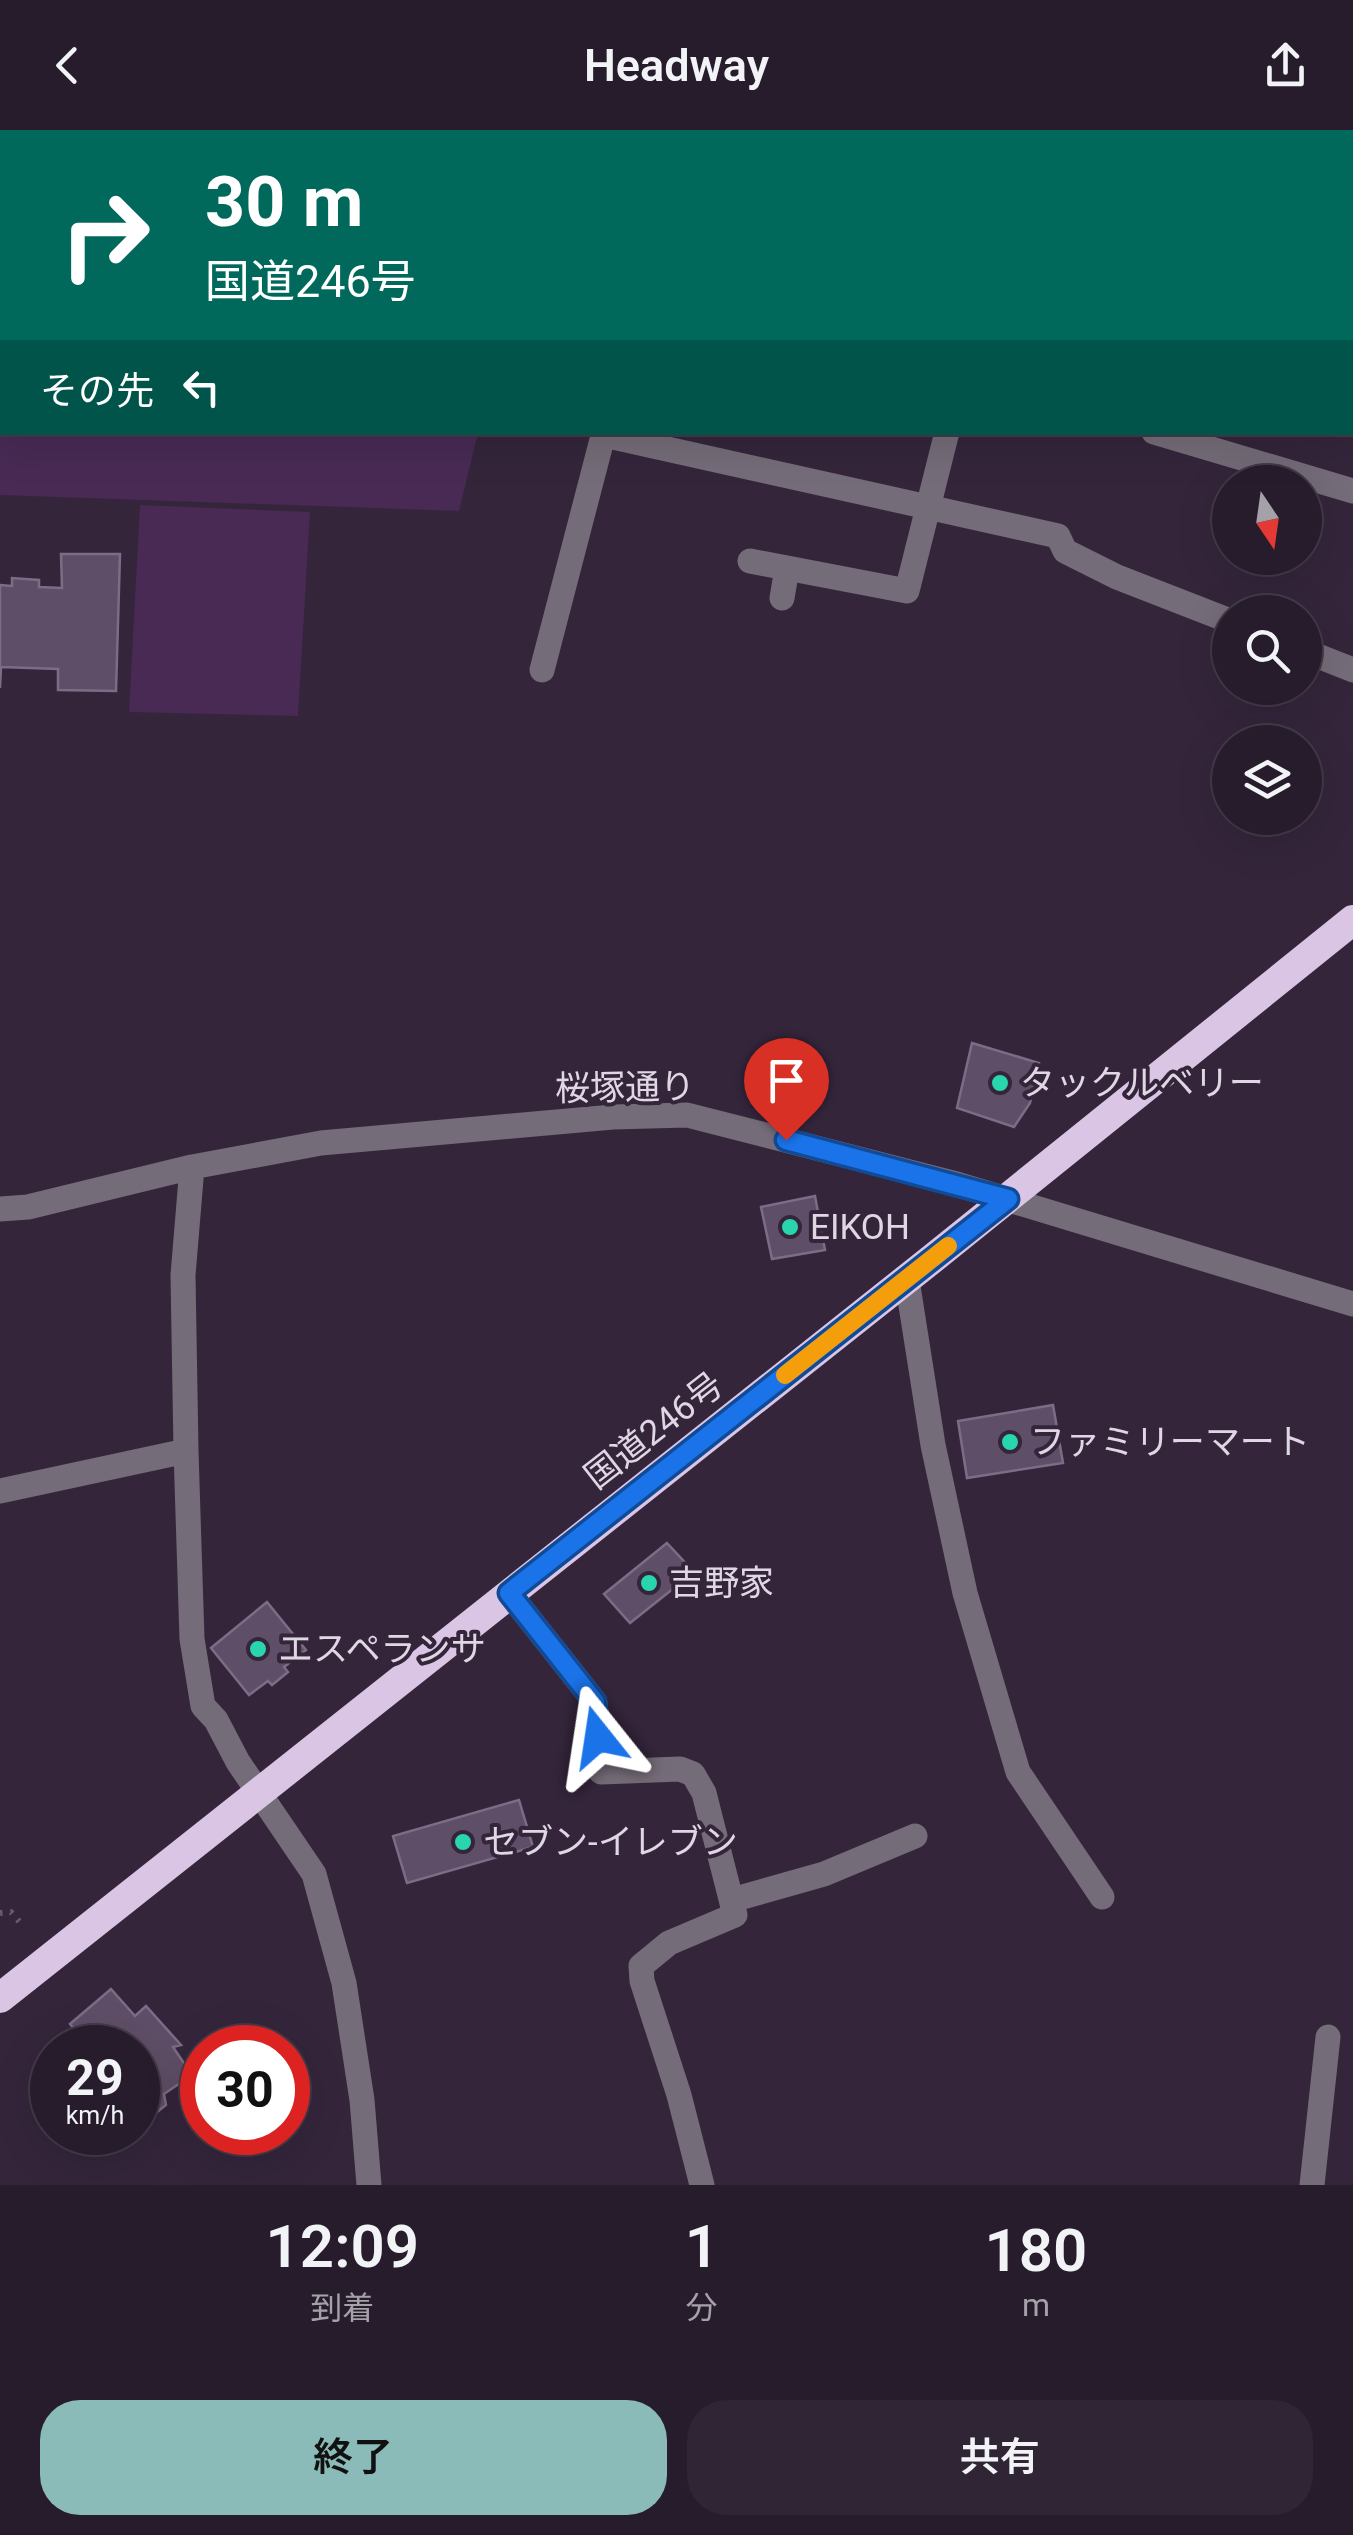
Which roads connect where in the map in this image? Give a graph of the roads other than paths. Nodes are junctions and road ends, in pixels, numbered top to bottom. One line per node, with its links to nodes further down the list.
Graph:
1 (604, 435): 12 (street)
2 (608, 435): 6 (street)
3 (947, 435): 6 (street)
4 (1164, 435): 5 (street)
5 (1353, 491)
6 (927, 507): 8 (street); 10 (street)
7 (750, 561): 8 (street)
8 (787, 568): 9 (street)
9 (782, 598)
10 (1212, 614)
11 (1322, 657): 13 (street)
12 (542, 670)
13 (1353, 670)
14 (1353, 920): 16 (highway, 国道246号)
15 (192, 1167): 16 (street, 桜塚通り); 17 (street, 桜塚通り); 20 (street)
16 (1008, 1199): 18 (highway, 国道246号); 19 (street, 桜塚通り)
17 (0, 1209)
18 (906, 1280): 22 (highway, 国道246号); 25 (street)
19 (1353, 1304)
20 (186, 1451): 21 (street); 23 (street)
21 (0, 1492)
22 (509, 1593): 23 (highway, 国道246号); 26 (street)
23 (260, 1793): 27 (highway, 国道246号); 29 (street)
24 (916, 1836): 26 (street)
25 (1102, 1897)
26 (732, 1900): 30 (street)
27 (0, 1998)
28 (1328, 2038): 31 (street)
29 (370, 2185)
30 (702, 2185)
31 (1312, 2185)

